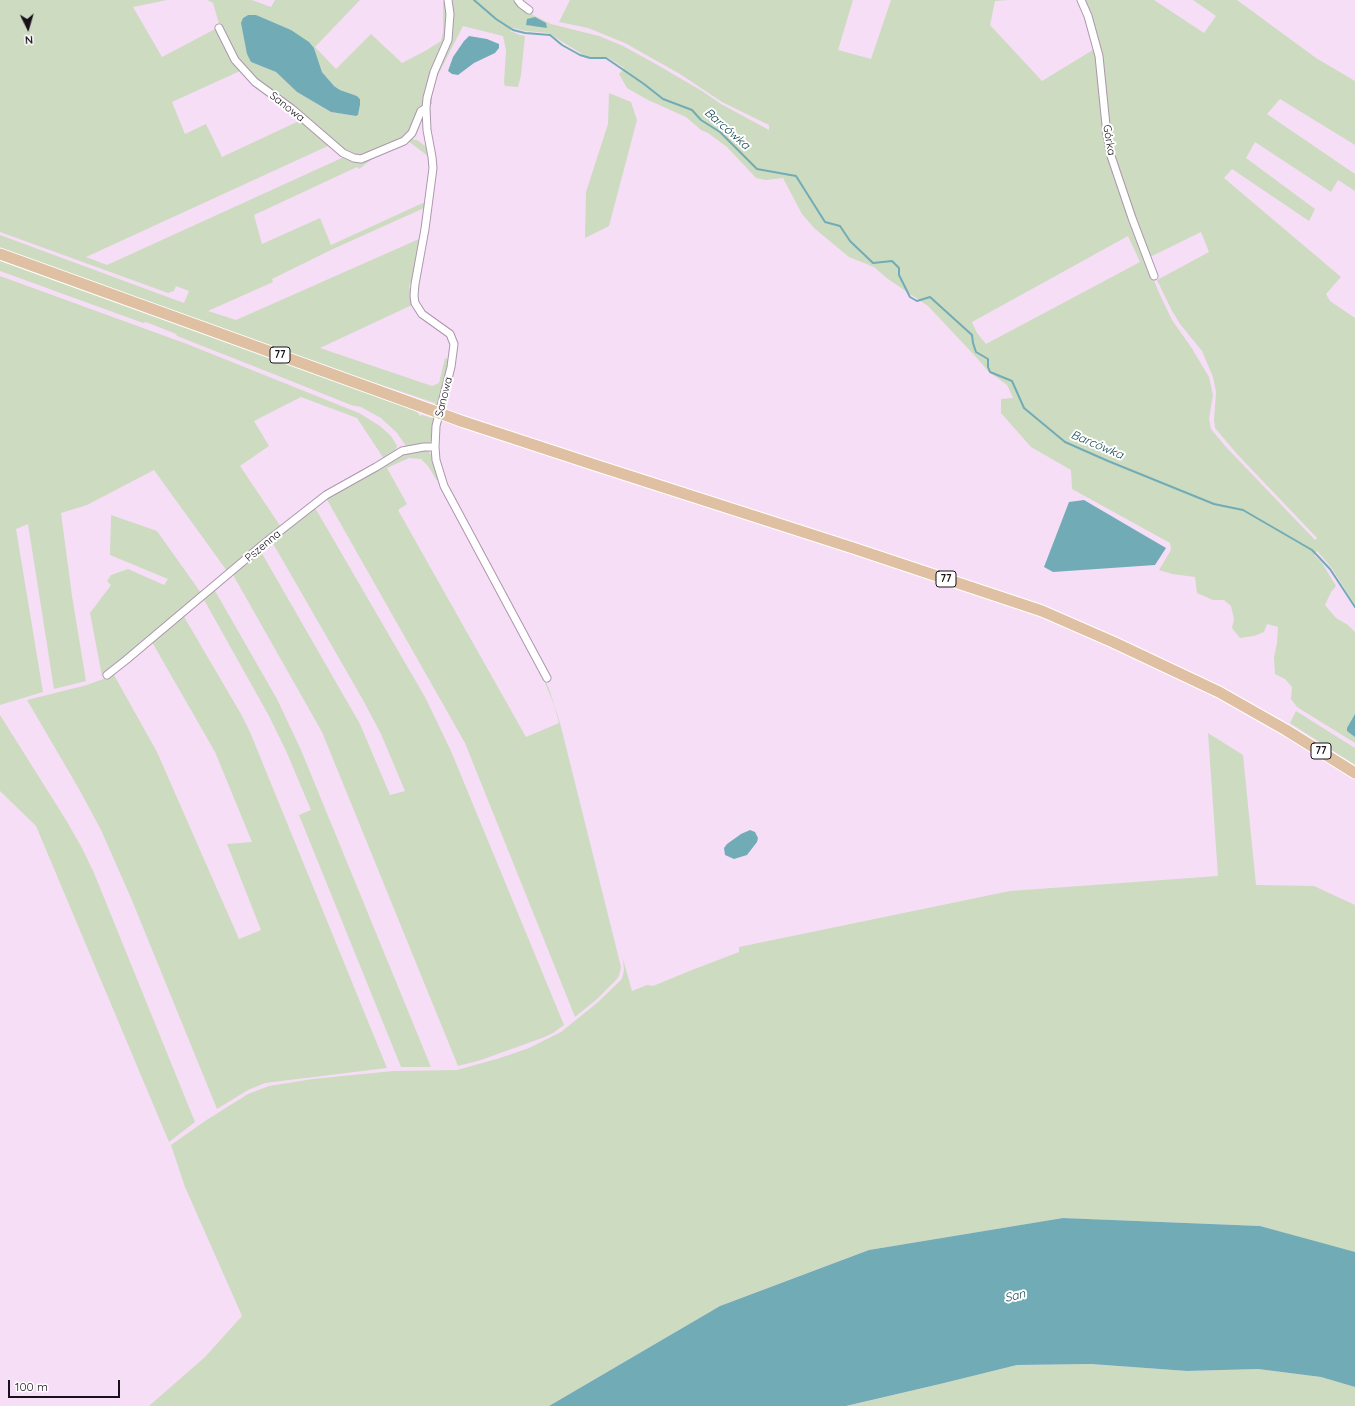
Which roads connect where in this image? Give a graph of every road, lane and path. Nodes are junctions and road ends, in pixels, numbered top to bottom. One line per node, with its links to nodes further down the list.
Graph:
1 (448, 0): 6 (street, Sanowa)
2 (518, 0): 4 (street)
3 (1081, 0): 8 (street, Górka)
4 (529, 10)
5 (218, 28): 6 (street, Sanowa)
6 (426, 108): 9 (street, Sanowa)
7 (0, 254): 12 (main road, 77, bridge)
8 (1154, 276)
9 (434, 447): 10 (street, Pszenna); 11 (street, Sanowa)
10 (107, 675)
11 (547, 678)
12 (1355, 773)

